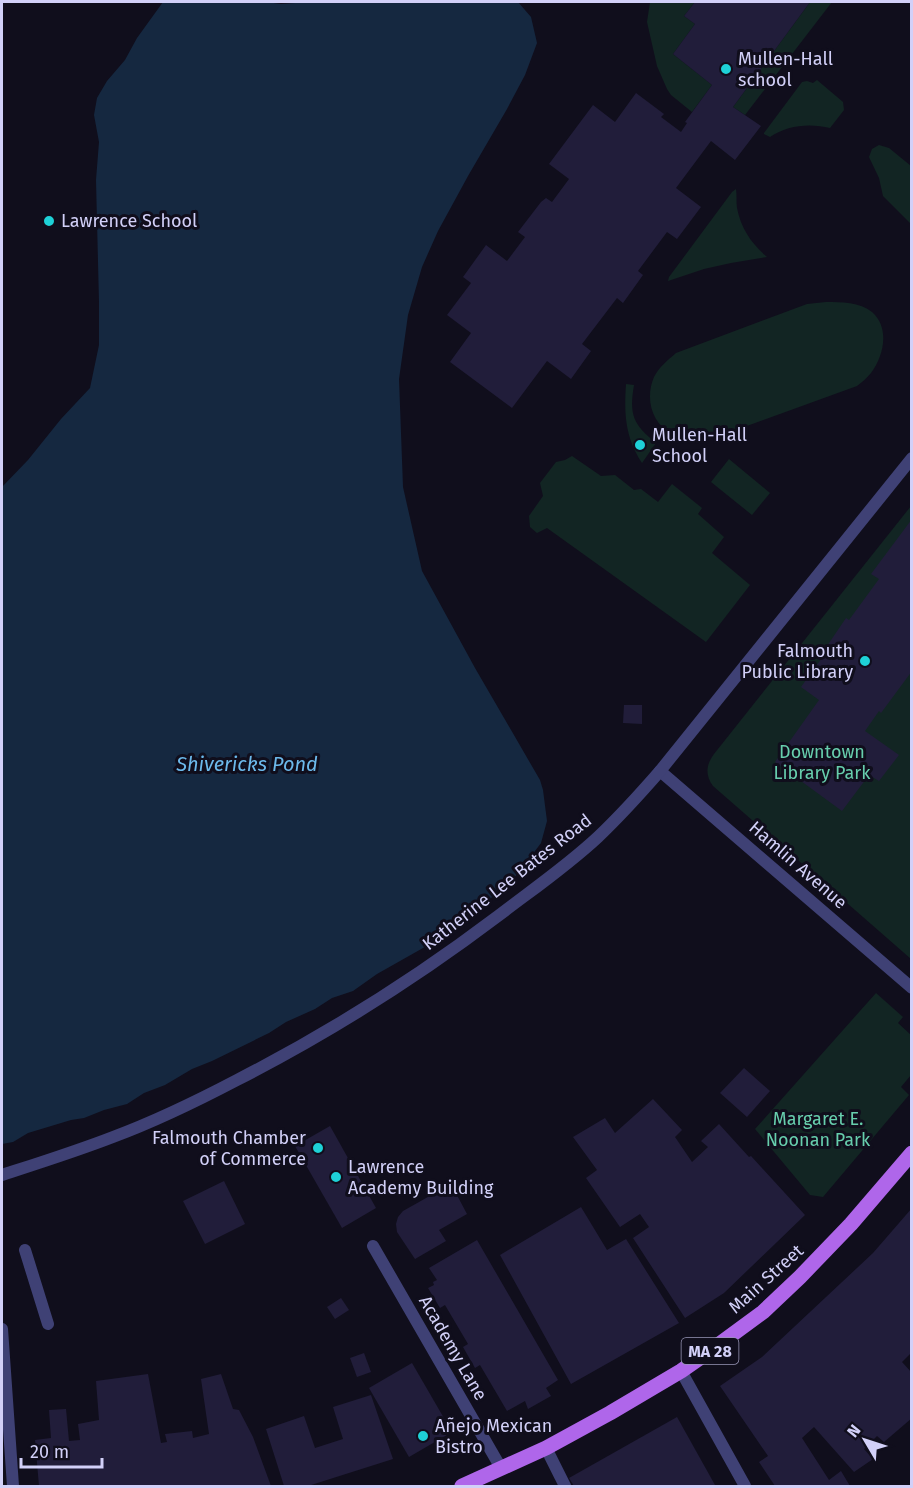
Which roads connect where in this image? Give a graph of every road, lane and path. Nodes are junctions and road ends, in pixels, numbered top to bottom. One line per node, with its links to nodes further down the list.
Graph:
1 (912, 458): 2 (street, Katherine Lee Bates Road)
2 (660, 771): 3 (street, Hamlin Avenue); 5 (street, Katherine Lee Bates Road)
3 (912, 988)
4 (912, 1153): 11 (main road, Main Street / MA 28)
5 (2, 1175)
6 (373, 1246): 13 (street, Academy Lane)
7 (24, 1250): 8 (street)
8 (48, 1324)
9 (2, 1329): 10 (street)
10 (3, 1358): 14 (street)
11 (681, 1371): 12 (main road, Main Street / MA 28); 17 (street)
12 (546, 1448): 13 (main road, Main Street / MA 28); 16 (street)
13 (501, 1468): 15 (main road, Main Street / MA 28)
14 (13, 1486)
15 (462, 1486)
16 (565, 1486)
17 (745, 1486)

